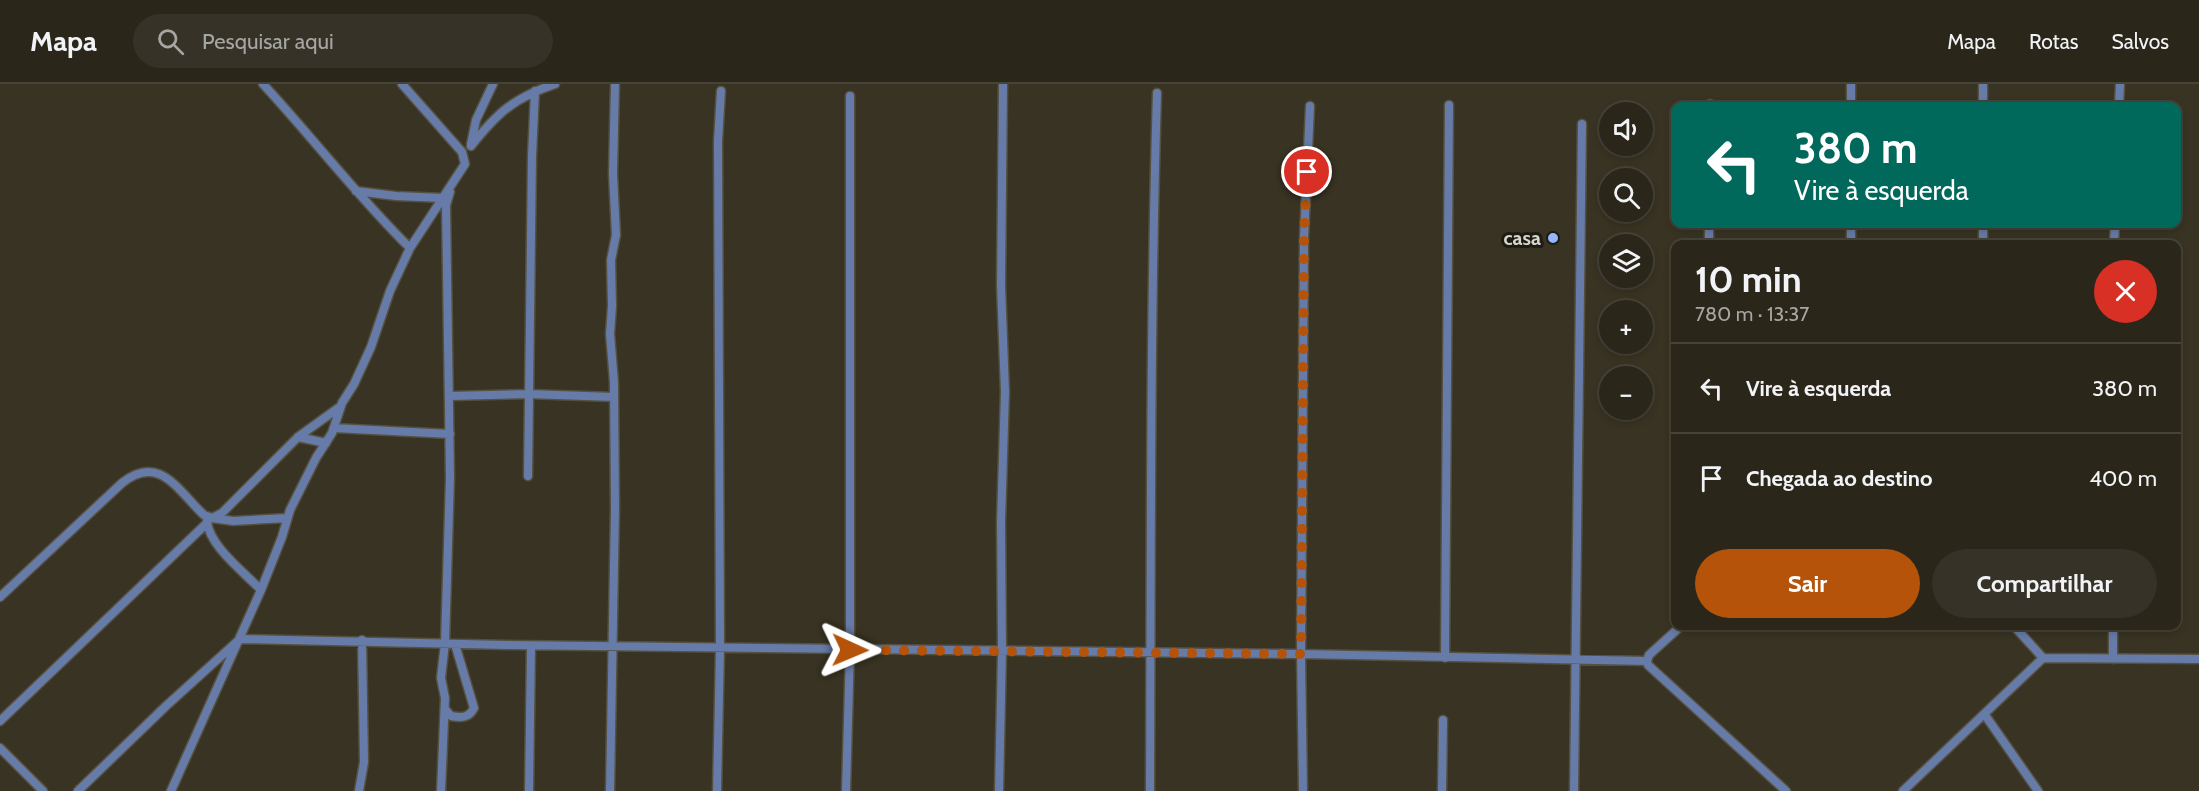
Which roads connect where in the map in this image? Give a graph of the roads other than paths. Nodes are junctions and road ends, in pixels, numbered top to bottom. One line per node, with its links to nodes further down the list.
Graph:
1 (263, 84): 23 (street)
2 (402, 84): 21 (street)
3 (493, 84): 20 (street)
4 (555, 84): 11 (street)
5 (615, 84): 28 (street)
6 (1003, 84): 50 (street)
7 (1851, 84): 14 (street)
8 (1983, 84): 15 (street)
9 (2120, 84): 16 (street)
10 (721, 91): 48 (street)
11 (535, 92): 20 (street); 26 (street)
12 (1157, 93): 51 (street)
13 (850, 96): 49 (street)
14 (1851, 102)
15 (1983, 102)
16 (2119, 102)
17 (1449, 105): 53 (street)
18 (1310, 106): 52 (street)
19 (1582, 124): 56 (street)
20 (471, 146): 21 (street)
21 (462, 152): 22 (street)
22 (451, 189): 24 (street); 27 (street)
23 (356, 191): 24 (street); 25 (street)
24 (442, 198): 25 (street)
25 (410, 249): 29 (street)
26 (528, 394): 27 (street); 28 (street); 34 (street)
27 (450, 396): 31 (street)
28 (614, 397): 47 (street)
29 (341, 406): 30 (street); 32 (street)
30 (334, 428): 31 (street); 33 (street)
31 (450, 434): 44 (street)
32 (298, 437): 33 (street); 36 (street)
33 (326, 443): 35 (street)
34 (528, 476)
35 (287, 518): 36 (street); 37 (street)
36 (209, 520): 37 (street); 38 (street); 62 (street)
37 (261, 590): 42 (street)
38 (0, 597)
39 (1677, 630): 58 (street)
40 (2018, 630): 54 (street)
41 (2113, 630): 55 (street)
42 (240, 639): 43 (street); 65 (street); 66 (street)
43 (362, 640): 44 (street); 67 (street)
44 (445, 643): 45 (street); 59 (street)
45 (455, 644): 46 (street); 59 (street)
46 (531, 646): 47 (street); 69 (street)
47 (613, 647): 48 (street); 70 (street)
48 (720, 648): 49 (street); 71 (street)
49 (850, 650): 50 (street); 72 (street)
50 (1002, 651): 51 (street); 73 (street)
51 (1150, 652): 52 (street); 74 (street)
52 (1301, 654): 53 (street); 75 (street)
53 (1445, 658): 56 (street)
54 (2043, 658): 55 (street); 60 (street)
55 (2113, 658): 57 (street)
56 (1576, 659): 58 (street); 77 (street)
57 (2199, 659)
58 (1647, 661): 78 (street)
59 (445, 709): 68 (street)
60 (1985, 715): 79 (street); 80 (street)
61 (1443, 720): 76 (street)
62 (0, 721)
63 (0, 748): 64 (street)
64 (43, 791)
65 (78, 791)
66 (171, 791)
67 (359, 791)
68 (441, 791)
69 (529, 791)
70 (610, 791)
71 (717, 791)
72 (846, 791)
73 (999, 791)
74 (1150, 791)
75 (1303, 791)
76 (1442, 791)
77 (1574, 791)
78 (1786, 791)
79 (1903, 791)
80 (2038, 791)

